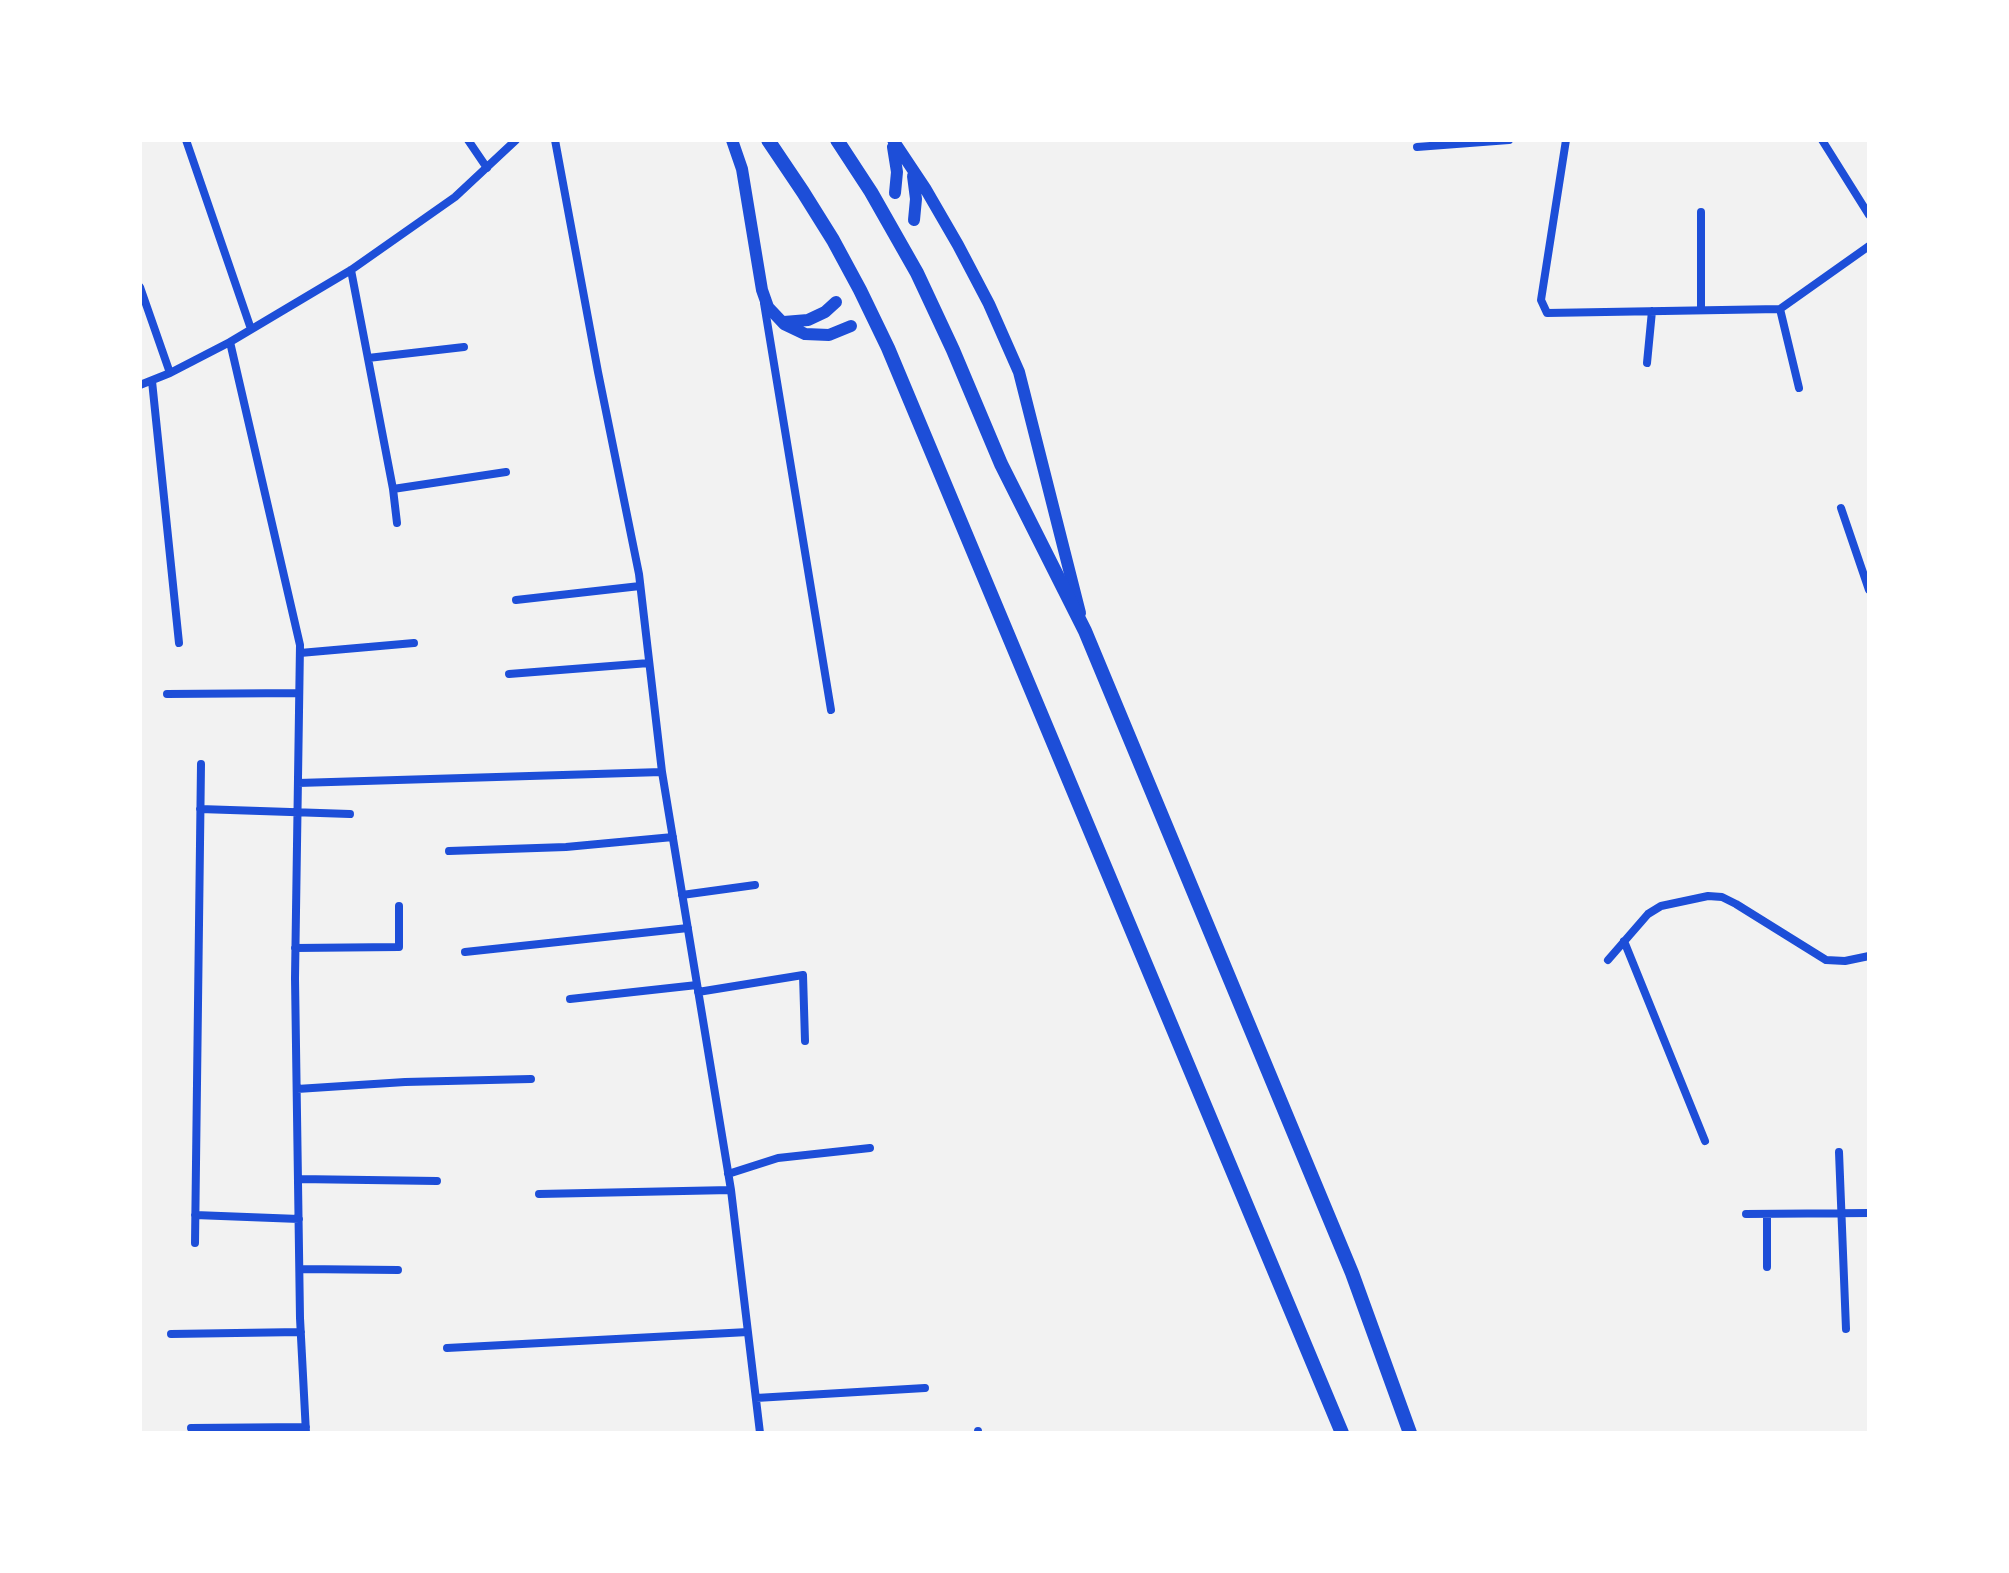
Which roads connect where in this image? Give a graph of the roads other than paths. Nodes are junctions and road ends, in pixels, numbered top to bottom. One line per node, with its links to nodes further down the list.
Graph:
1 (186, 140): 29 (street)
2 (468, 140): 14 (street)
3 (516, 140): 14 (street)
4 (555, 140): 42 (street)
5 (732, 140): 22 (main road)
6 (768, 140): 104 (highway)
7 (837, 140): 45 (highway)
8 (892, 140): 13 (main road); 15 (main road)
9 (1509, 140): 12 (street)
10 (1566, 140): 26 (street)
11 (1822, 140): 17 (street)
12 (1417, 147)
13 (908, 163): 18 (main road); 45 (main road)
14 (487, 168): 20 (street)
15 (895, 193)
16 (1701, 212): 25 (street)
17 (1869, 215)
18 (914, 220)
19 (1869, 246): 24 (street)
20 (351, 270): 29 (street); 32 (street)
21 (140, 287): 34 (street)
22 (762, 290): 27 (main road); 53 (street)
23 (836, 302): 27 (main road)
24 (1780, 309): 25 (street); 37 (street)
25 (1701, 310): 26 (street)
26 (1652, 311): 33 (street)
27 (780, 322): 28 (main road)
28 (851, 326)
29 (251, 329): 30 (street)
30 (230, 342): 34 (street); 48 (street)
31 (464, 347): 32 (street)
32 (368, 358): 39 (street)
33 (1647, 363)
34 (170, 373): 35 (street)
35 (152, 381): 36 (street); 46 (street)
36 (140, 385)
37 (1799, 388)
38 (506, 472): 39 (street)
39 (393, 489): 41 (street)
40 (1841, 508): 43 (street)
41 (397, 523)
42 (640, 586): 44 (street); 49 (street)
43 (1869, 590)
44 (516, 600)
45 (1085, 631): 105 (highway)
46 (179, 643)
47 (414, 643): 48 (street)
48 (300, 653): 51 (street)
49 (649, 663): 50 (street); 55 (street)
50 (509, 674)
51 (299, 693): 52 (street); 56 (street)
52 (167, 694)
53 (831, 710)
54 (201, 764): 57 (street)
55 (662, 772): 56 (street); 60 (street)
56 (298, 783): 58 (street)
57 (200, 809): 58 (street); 87 (street)
58 (297, 813): 59 (street); 67 (street)
59 (350, 814)
60 (673, 837): 61 (street); 63 (street)
61 (449, 851)
62 (755, 885): 63 (street)
63 (682, 895): 65 (street)
64 (399, 906): 67 (street)
65 (688, 928): 68 (street); 71 (street)
66 (1624, 941): 69 (street); 70 (street); 76 (street)
67 (295, 948): 75 (street)
68 (465, 952)
69 (1869, 956)
70 (1608, 960)
71 (698, 989): 72 (street); 73 (street); 79 (street)
72 (570, 999)
73 (805, 1041)
74 (531, 1079): 75 (street)
75 (297, 1089): 80 (street)
76 (1705, 1141)
77 (870, 1148): 79 (street)
78 (1839, 1152): 86 (street)
79 (728, 1174): 82 (street)
80 (298, 1179): 81 (street); 89 (street)
81 (437, 1181)
82 (731, 1190): 83 (street); 96 (street)
83 (539, 1194)
84 (1869, 1213): 86 (street)
85 (1746, 1214): 88 (street)
86 (1841, 1214): 88 (street); 94 (street)
87 (195, 1215): 89 (street); 90 (street)
88 (1767, 1215): 91 (street)
89 (299, 1219): 92 (street)
90 (195, 1243)
91 (1767, 1267)
92 (300, 1269): 93 (street); 95 (street)
93 (398, 1270)
94 (1846, 1329)
95 (301, 1332): 97 (street); 102 (street)
96 (748, 1332): 98 (street); 100 (street)
97 (171, 1334)
98 (447, 1348)
99 (925, 1388): 100 (street)
100 (756, 1398): 103 (street)
101 (191, 1428): 102 (street)
102 (306, 1430)
103 (760, 1433)
104 (1342, 1433)
105 (1410, 1433)

